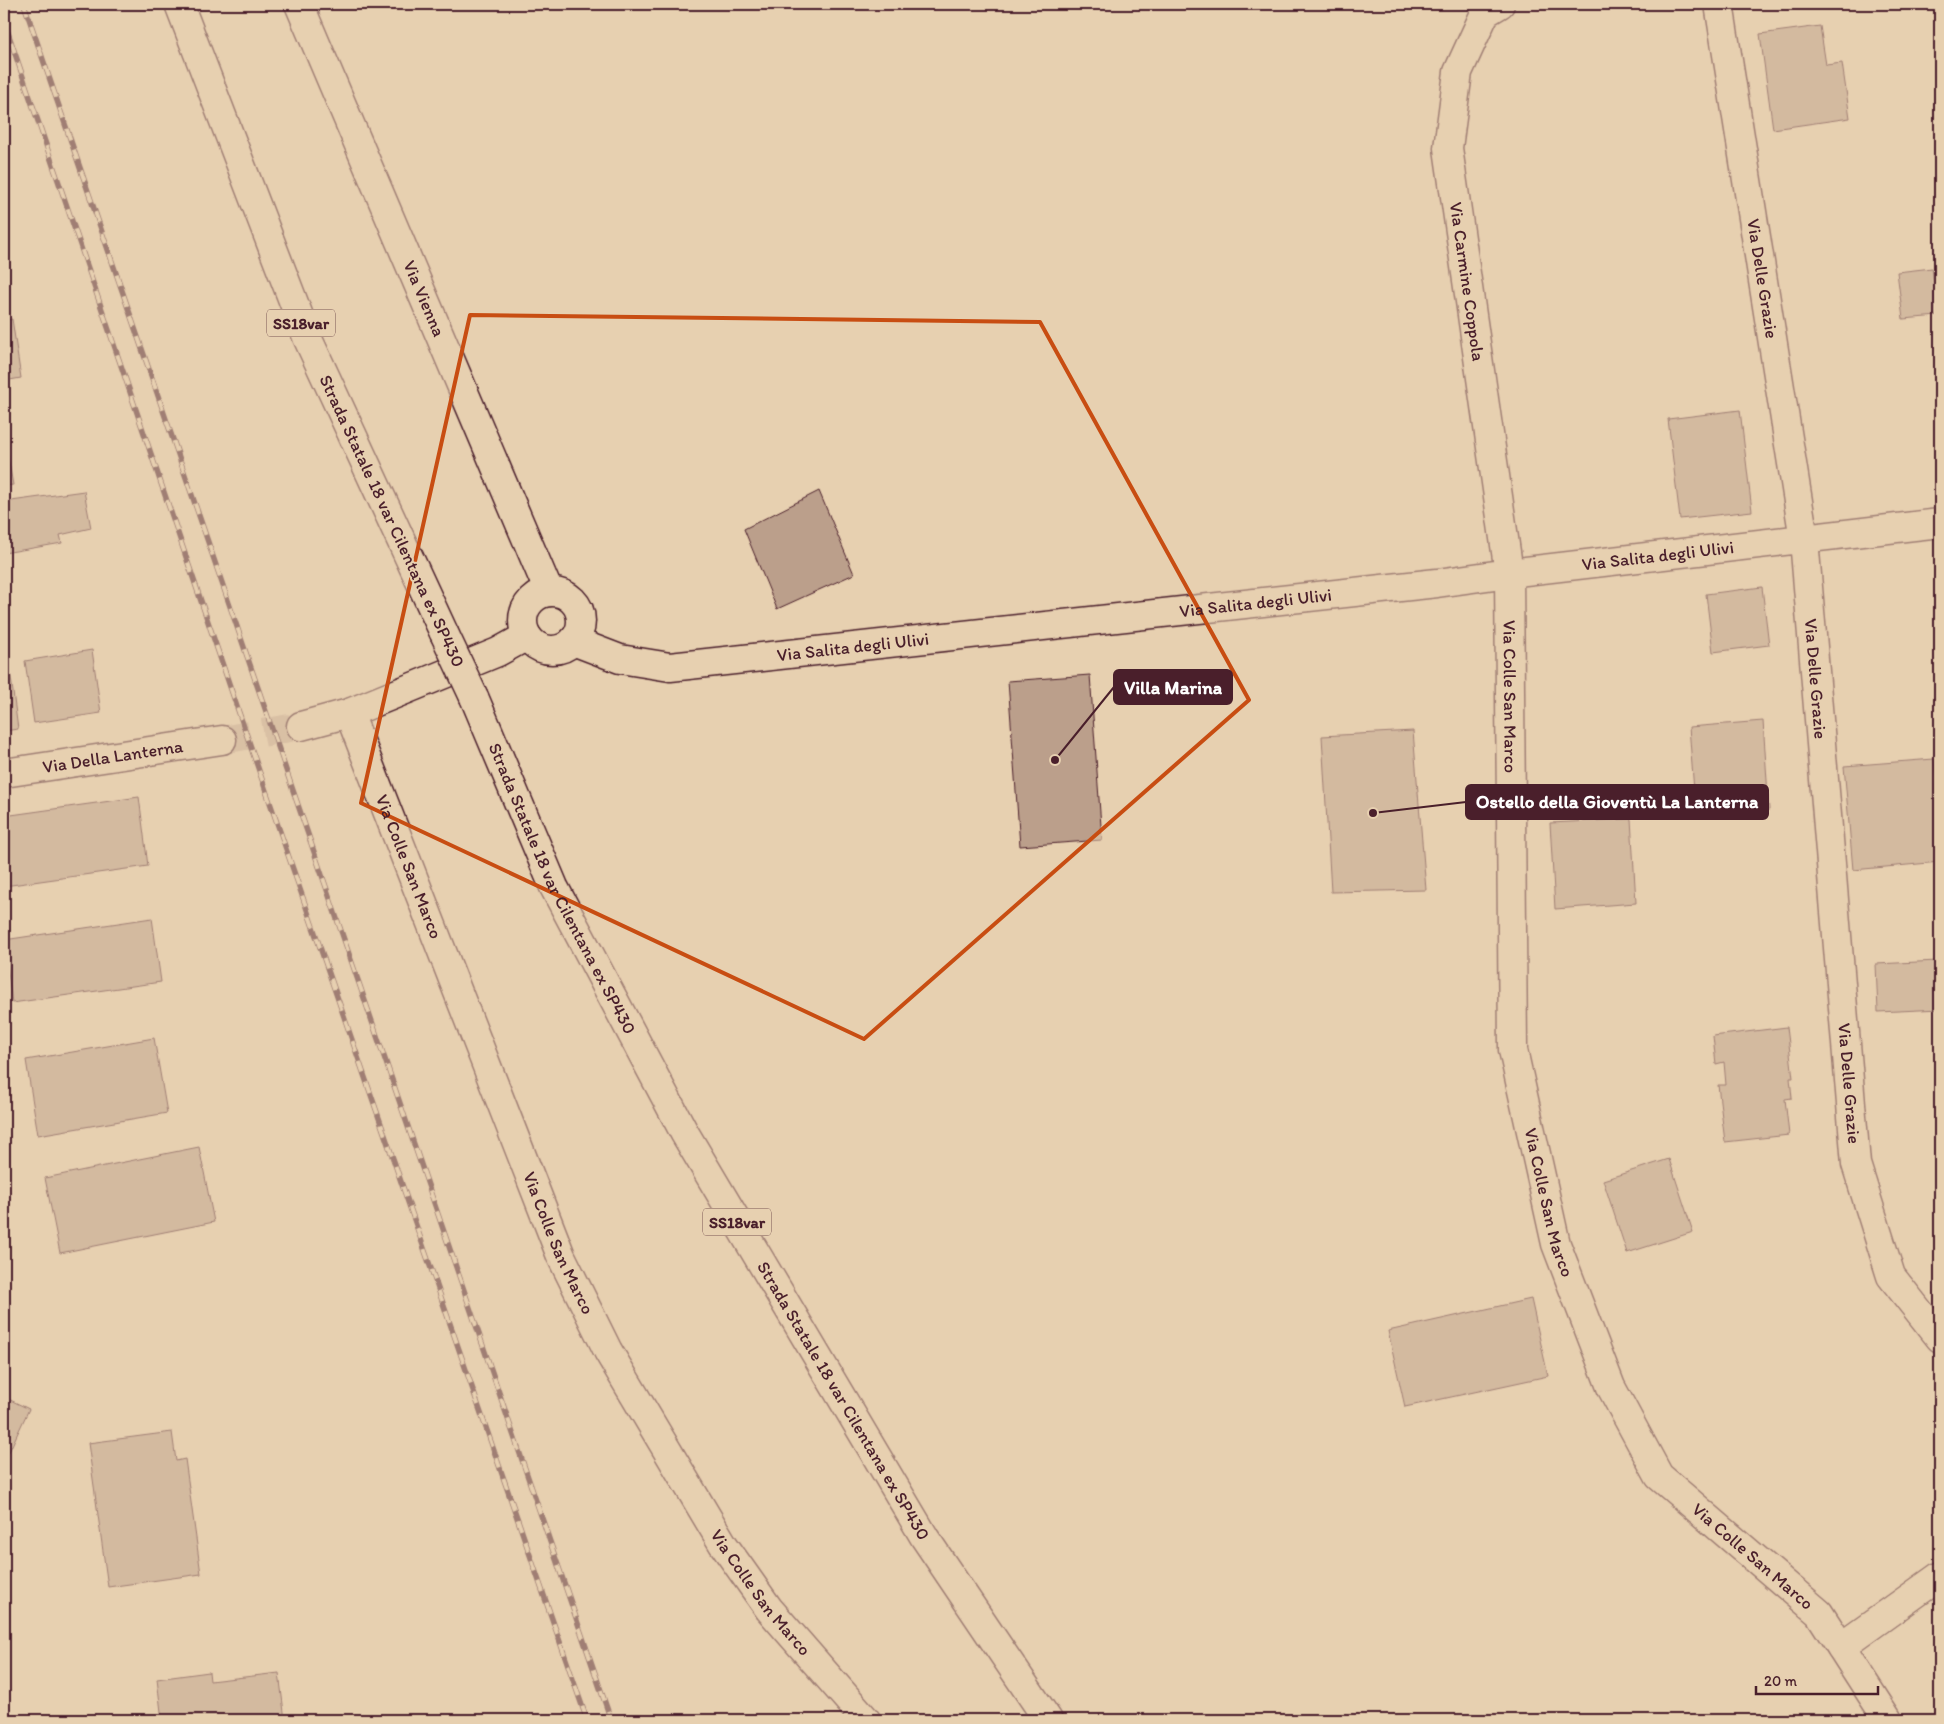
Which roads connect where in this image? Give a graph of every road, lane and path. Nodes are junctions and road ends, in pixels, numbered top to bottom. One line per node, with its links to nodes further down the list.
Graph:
1 (180, 4): 19 (main road, Strada Statale 18 var Cilentana ex SP430 / SS18var, bridge)
2 (300, 4): 8 (main road, Via Vienna)
3 (1500, 4): 7 (main road, Via Carmine Coppola)
4 (1719, 4): 6 (main road, Via Delle Grazie)
5 (1940, 523): 6 (main road, Via Salita degli Ulivi)
6 (1804, 539): 7 (main road, Via Salita degli Ulivi); 15 (main road, Via Delle Grazie)
7 (1509, 573): 10 (main road, Via Salita degli Ulivi); 17 (main road, Via Colle San Marco)
8 (549, 592): 9 (main road); 10 (main road)
9 (527, 636): 10 (main road); 11 (main road)
10 (573, 641)
11 (349, 713): 12 (main road); 18 (main road, Via Colle San Marco)
12 (301, 726)
13 (222, 740): 14 (main road, Via Della Lanterna)
14 (4, 773)
15 (1940, 1338)
16 (1940, 1576): 17 (main road)
17 (1841, 1647): 20 (main road, Via Colle San Marco)
18 (866, 1720)
19 (1048, 1720)
20 (1888, 1720)

